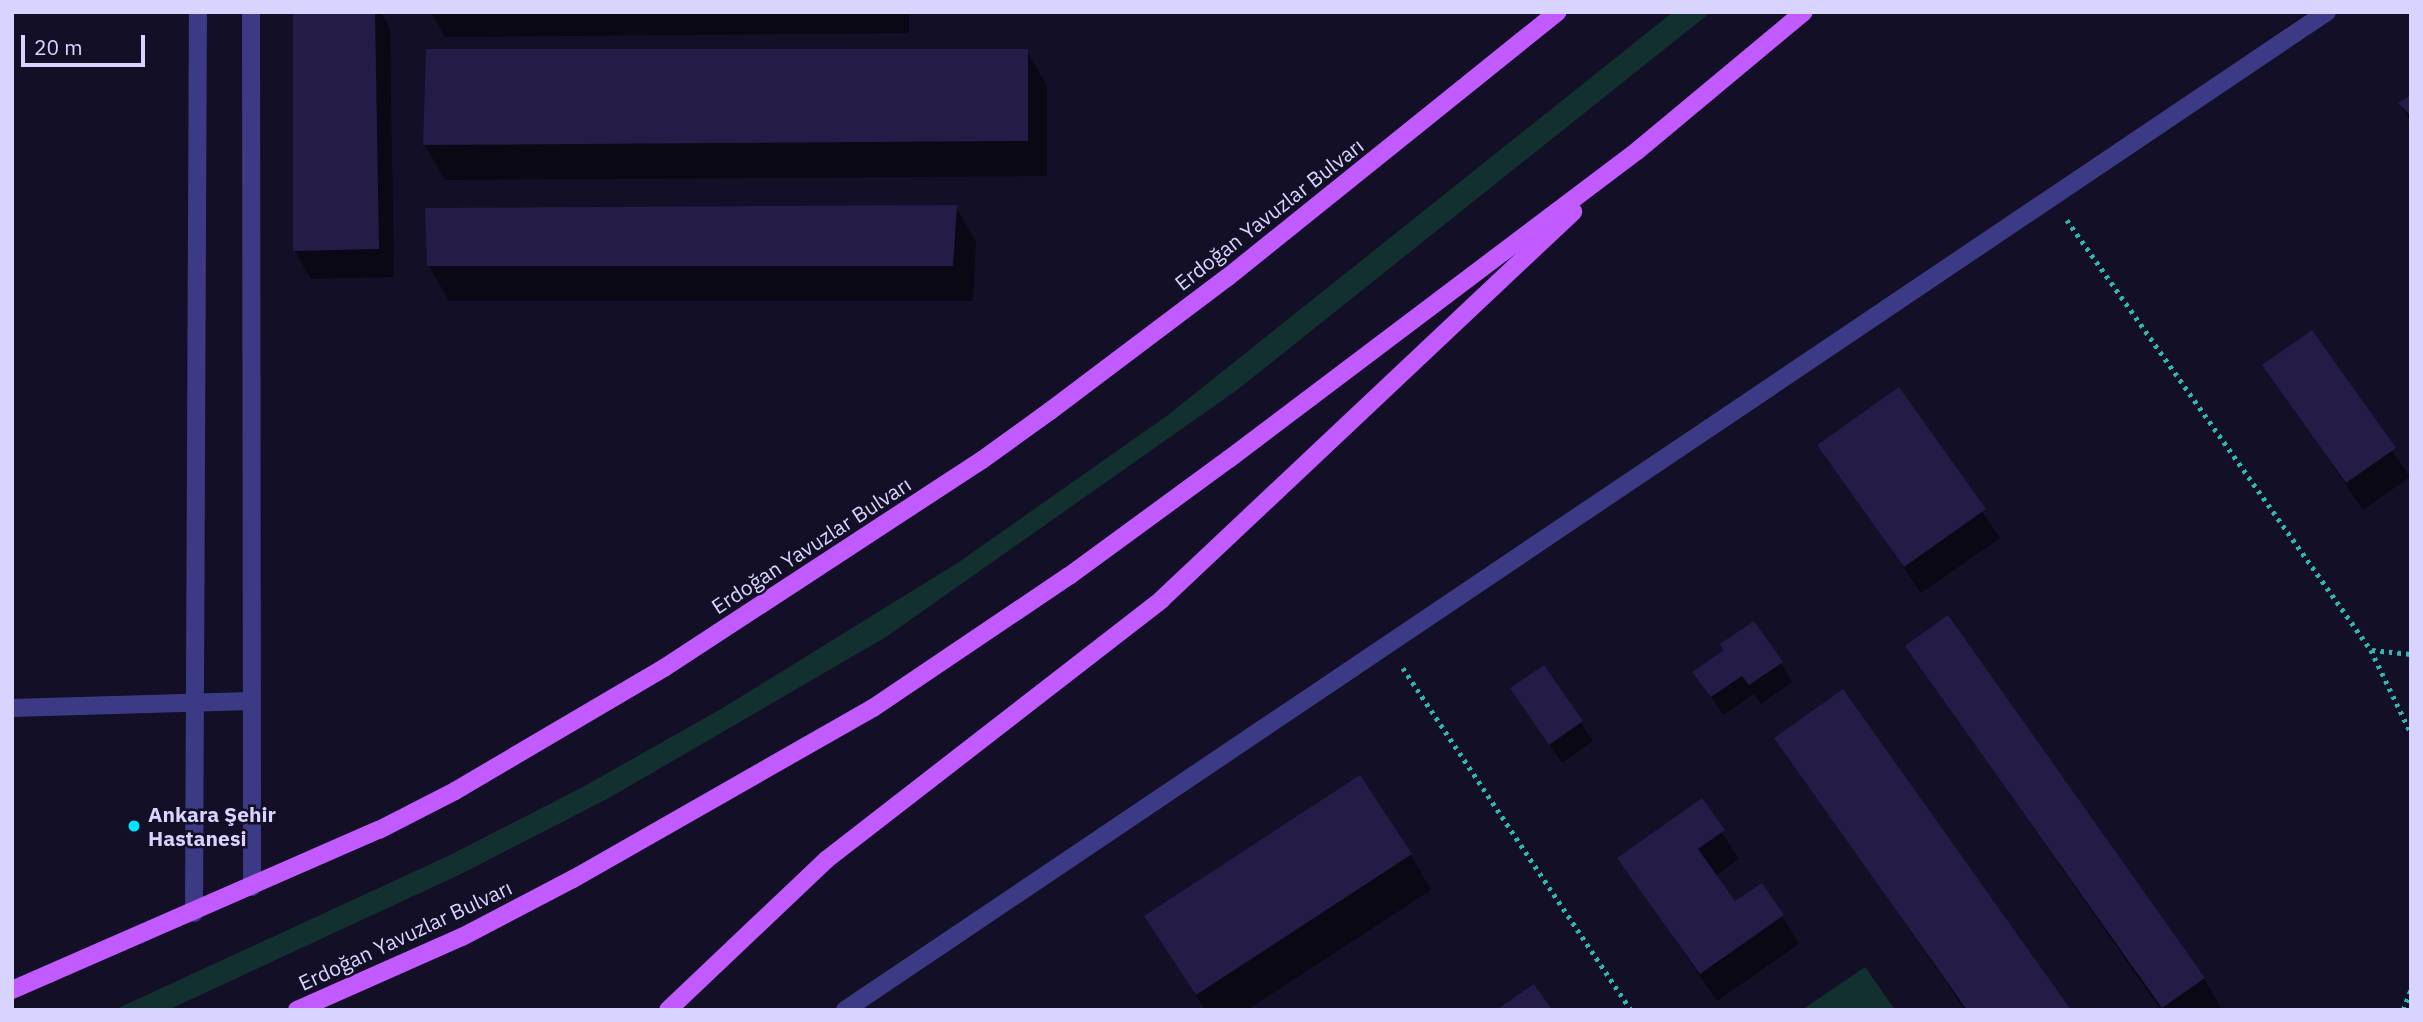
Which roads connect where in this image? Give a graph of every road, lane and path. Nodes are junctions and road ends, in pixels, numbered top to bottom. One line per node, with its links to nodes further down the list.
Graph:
1 (198, 12): 12 (street)
2 (251, 12): 11 (street)
3 (1558, 12): 15 (main road, Erdoğan Yavuzlar Bulvarı)
4 (1804, 12): 6 (main road, Erdoğan Yavuzlar Bulvarı)
5 (2327, 12): 7 (street)
6 (1637, 151): 19 (main road, Erdoğan Yavuzlar Bulvarı); 20 (main road)
7 (2051, 198): 8 (street); 9 (path)
8 (1387, 644): 21 (street); 22 (path)
9 (2371, 650): 10 (path); 14 (path)
10 (2411, 654)
11 (251, 701): 12 (street); 15 (street)
12 (195, 703): 13 (street); 16 (street)
13 (12, 708)
14 (2411, 733)
15 (252, 887): 16 (main road, Erdoğan Yavuzlar Bulvarı)
16 (194, 913): 18 (main road, Erdoğan Yavuzlar Bulvarı)
17 (2411, 989): 23 (path)
18 (12, 990)
19 (297, 1010)
20 (668, 1010)
21 (845, 1010)
22 (1631, 1010)
23 (2403, 1010)

